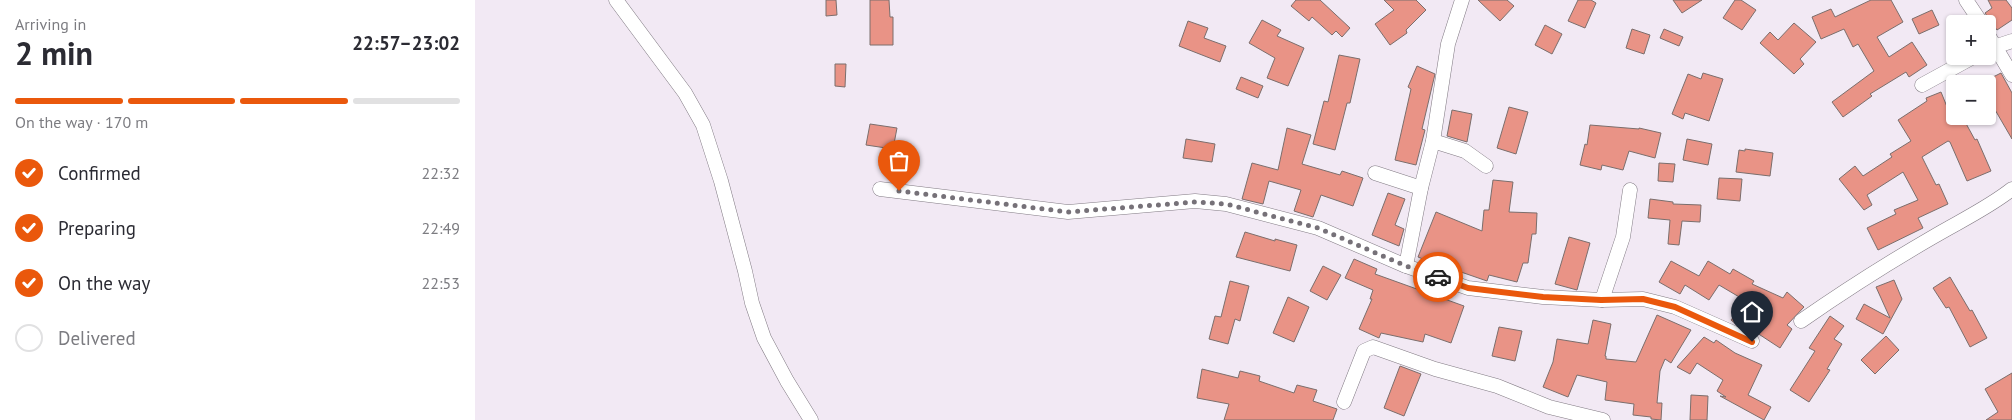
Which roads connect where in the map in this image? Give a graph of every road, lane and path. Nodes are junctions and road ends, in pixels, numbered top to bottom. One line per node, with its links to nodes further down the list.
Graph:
1 (616, 0): 23 (street)
2 (1462, 0): 11 (street)
3 (1966, 0): 4 (street)
4 (1976, 15)
5 (2012, 40): 6 (street)
6 (1996, 45)
7 (1996, 54): 9 (street)
8 (1959, 65): 10 (street)
9 (2012, 75)
10 (1922, 85)
11 (1433, 141): 12 (street); 14 (street)
12 (1486, 166)
13 (1375, 173): 14 (street)
14 (1421, 188): 18 (street)
15 (880, 189): 18 (street)
16 (2012, 189): 20 (street)
17 (1630, 190): 19 (street)
18 (1406, 266): 19 (street)
19 (1601, 300): 21 (street)
20 (1801, 321)
21 (1752, 342)
22 (1343, 402): 24 (street)
23 (811, 420)
24 (1603, 420)

